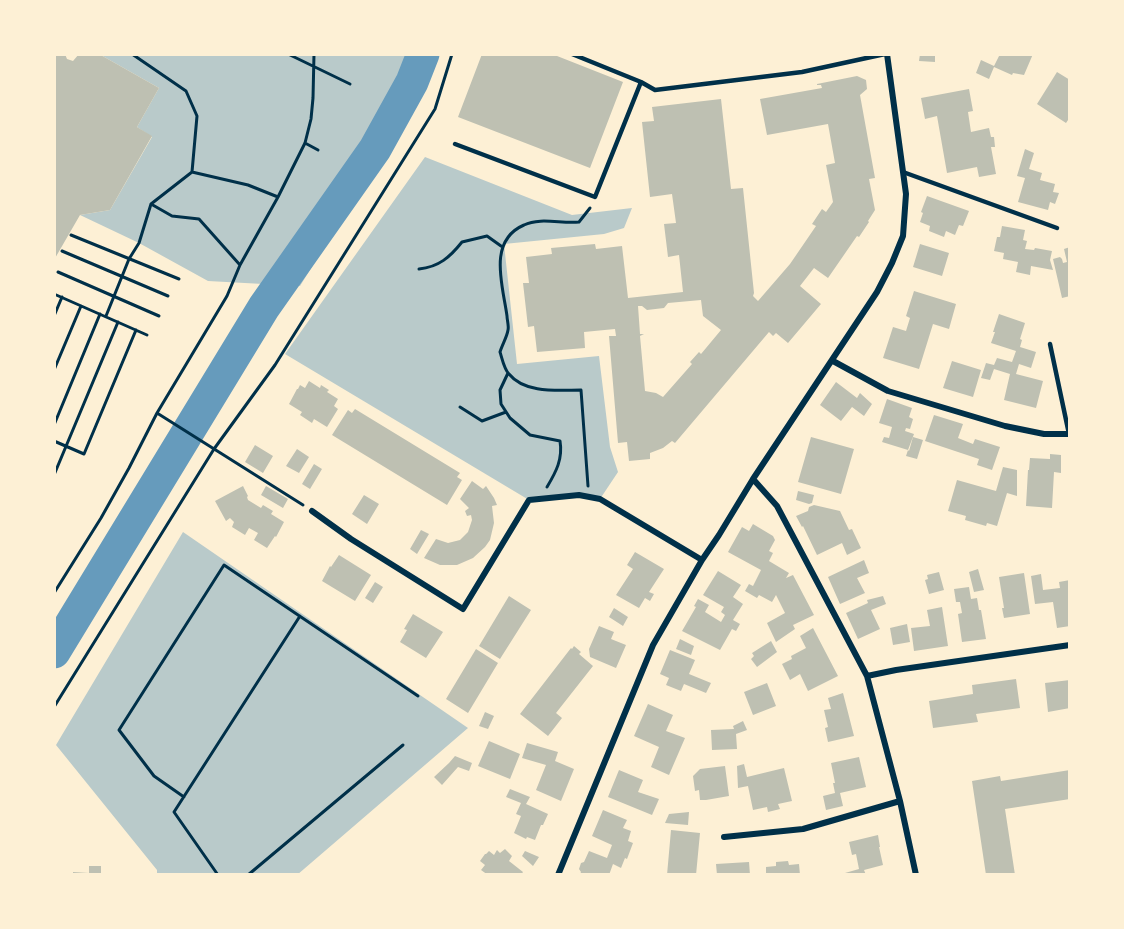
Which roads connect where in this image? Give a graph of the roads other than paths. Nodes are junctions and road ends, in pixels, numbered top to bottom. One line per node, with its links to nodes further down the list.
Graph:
1 (572, 54): 3 (lane)
2 (886, 54): 3 (lane); 5 (street)
3 (641, 82): 4 (lane)
4 (455, 144)
5 (903, 172): 6 (lane); 8 (street)
6 (1057, 228)
7 (1050, 345): 9 (lane)
8 (833, 361): 9 (street); 10 (street)
9 (1069, 434)
10 (753, 479): 12 (street); 14 (street)
11 (312, 511): 12 (street)
12 (702, 560): 17 (street)
13 (1070, 645): 14 (street)
14 (867, 676): 15 (street)
15 (900, 801): 16 (street); 18 (street)
16 (724, 837)
17 (558, 875)
18 (916, 875)

